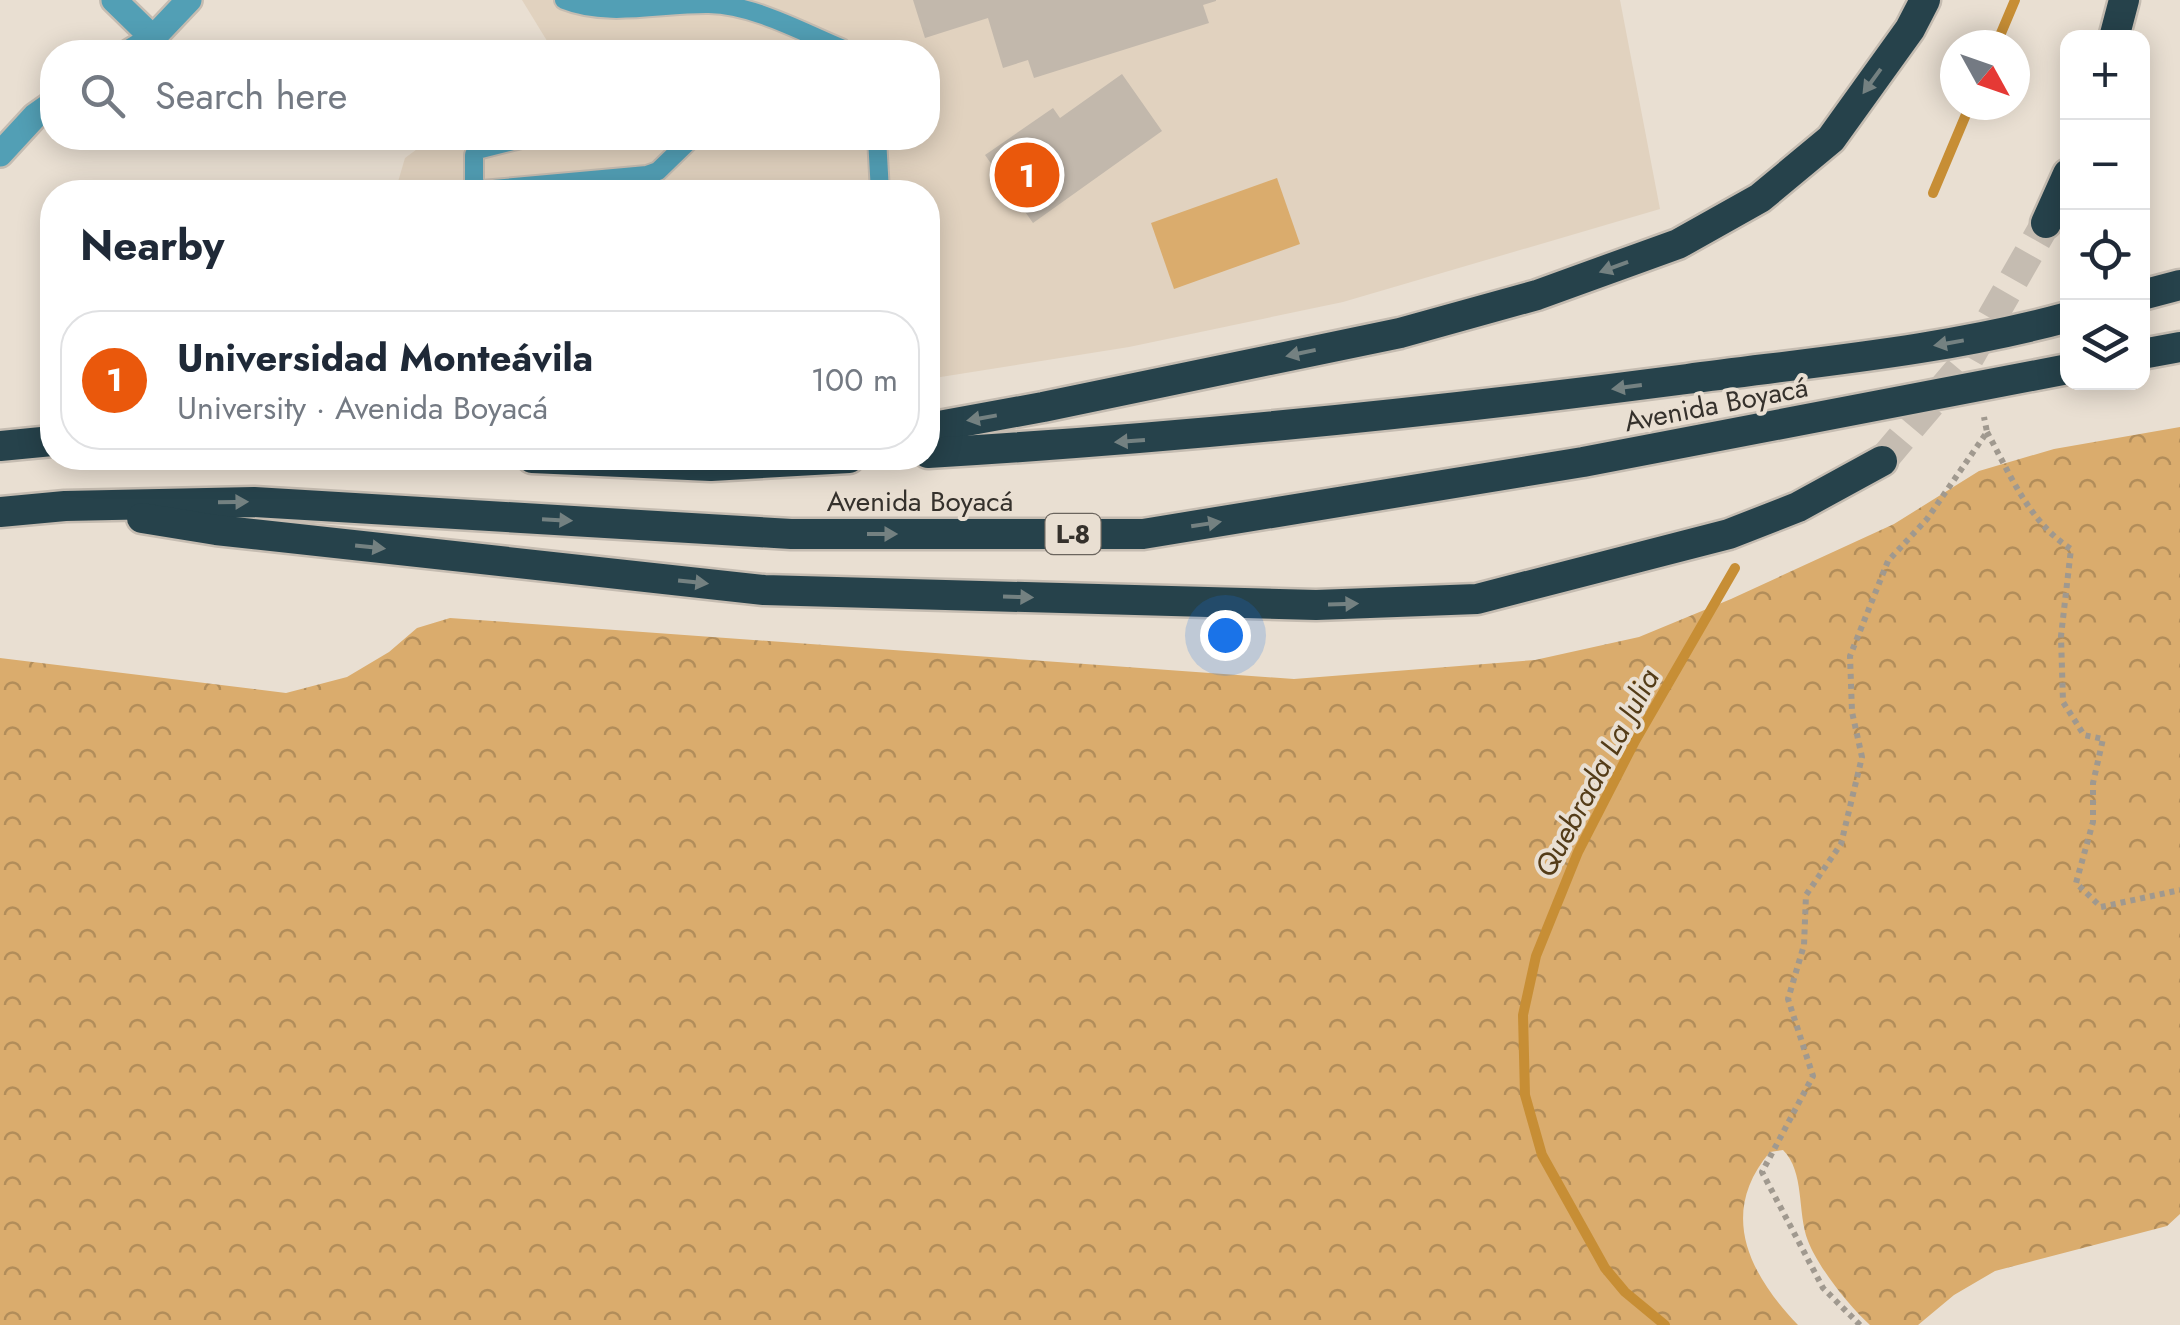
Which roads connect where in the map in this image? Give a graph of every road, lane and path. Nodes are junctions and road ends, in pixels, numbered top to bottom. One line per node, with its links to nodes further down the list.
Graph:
1 (114, 0): 7 (street)
2 (189, 0): 7 (street)
3 (564, 0): 9 (lane)
4 (1925, 0): 27 (highway, one-way to 27)
5 (2124, 0): 6 (highway)
6 (2116, 30)
7 (153, 38): 8 (street)
8 (150, 40)
9 (821, 40)
10 (40, 112): 14 (street)
11 (478, 150): 15 (lane)
12 (680, 150): 16 (lane)
13 (878, 150): 17 (lane)
14 (0, 154)
15 (474, 180)
16 (591, 180)
17 (879, 180)
18 (2060, 192): 19 (highway)
19 (2046, 223)
20 (2180, 285): 21 (highway)
21 (2150, 294)
22 (2060, 318): 31 (highway, Avenida Boyacá, one-way to 31)
23 (2180, 347): 24 (highway)
24 (2150, 353)
25 (2060, 371): 26 (highway, Avenida Boyacá / L-8)
26 (1980, 386): 28 (path); 33 (highway, Avenida Boyacá / L-8, one-way to 26)
27 (940, 426)
28 (1987, 432): 35 (path); 36 (path)
29 (40, 442): 30 (highway)
30 (0, 446)
31 (940, 452)
32 (1882, 461): 33 (highway, one-way to 32)
33 (66, 506): 34 (highway, Avenida Boyacá / L-8)
34 (0, 512)
35 (2180, 890)
36 (1860, 1325)

